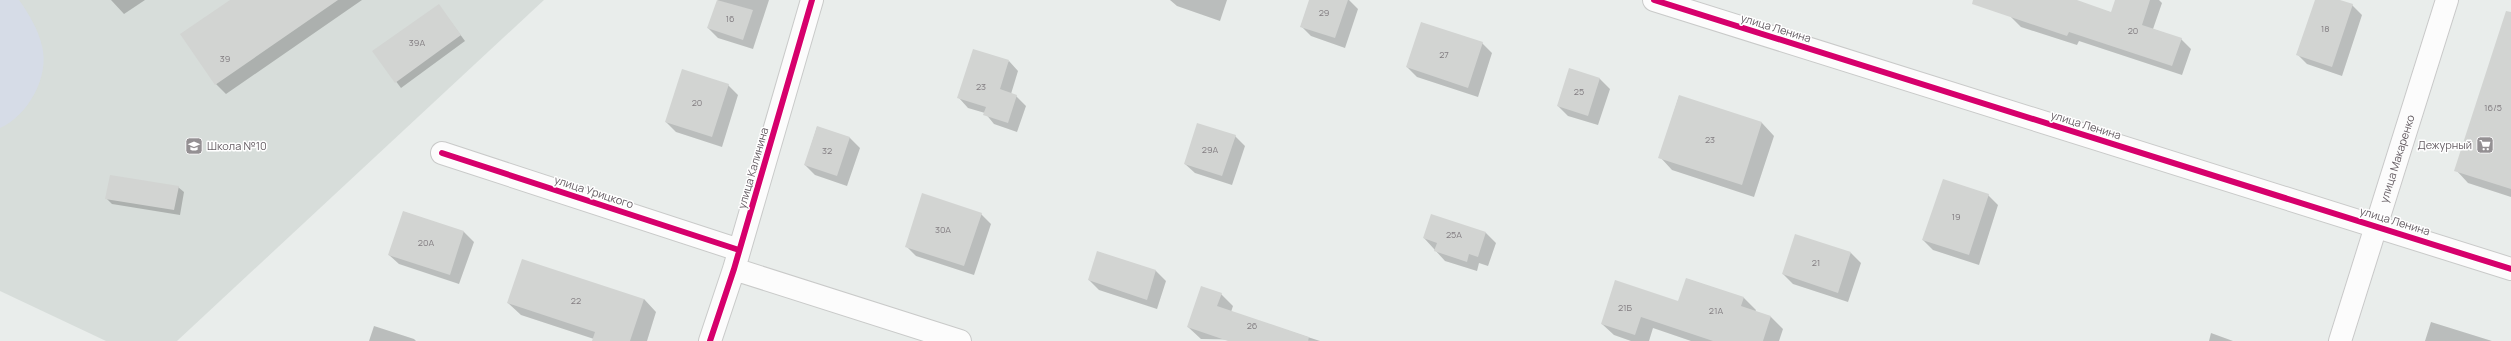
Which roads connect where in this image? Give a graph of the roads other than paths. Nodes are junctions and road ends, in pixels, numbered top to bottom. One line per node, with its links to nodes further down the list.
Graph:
1 (812, 0): 6 (street, улица Калинина)
2 (1654, 0): 5 (street, улица Ленина)
3 (2447, 0): 5 (street, улица Макаренко)
4 (442, 153): 6 (street, улица Урицкого)
5 (2376, 226): 7 (street, улица Ленина); 10 (street, улица Макаренко)
6 (736, 260): 8 (street, улица Калинина); 9 (street, улица Урицкого)
7 (2511, 269)
8 (710, 341)
9 (960, 341)
10 (2340, 341)

